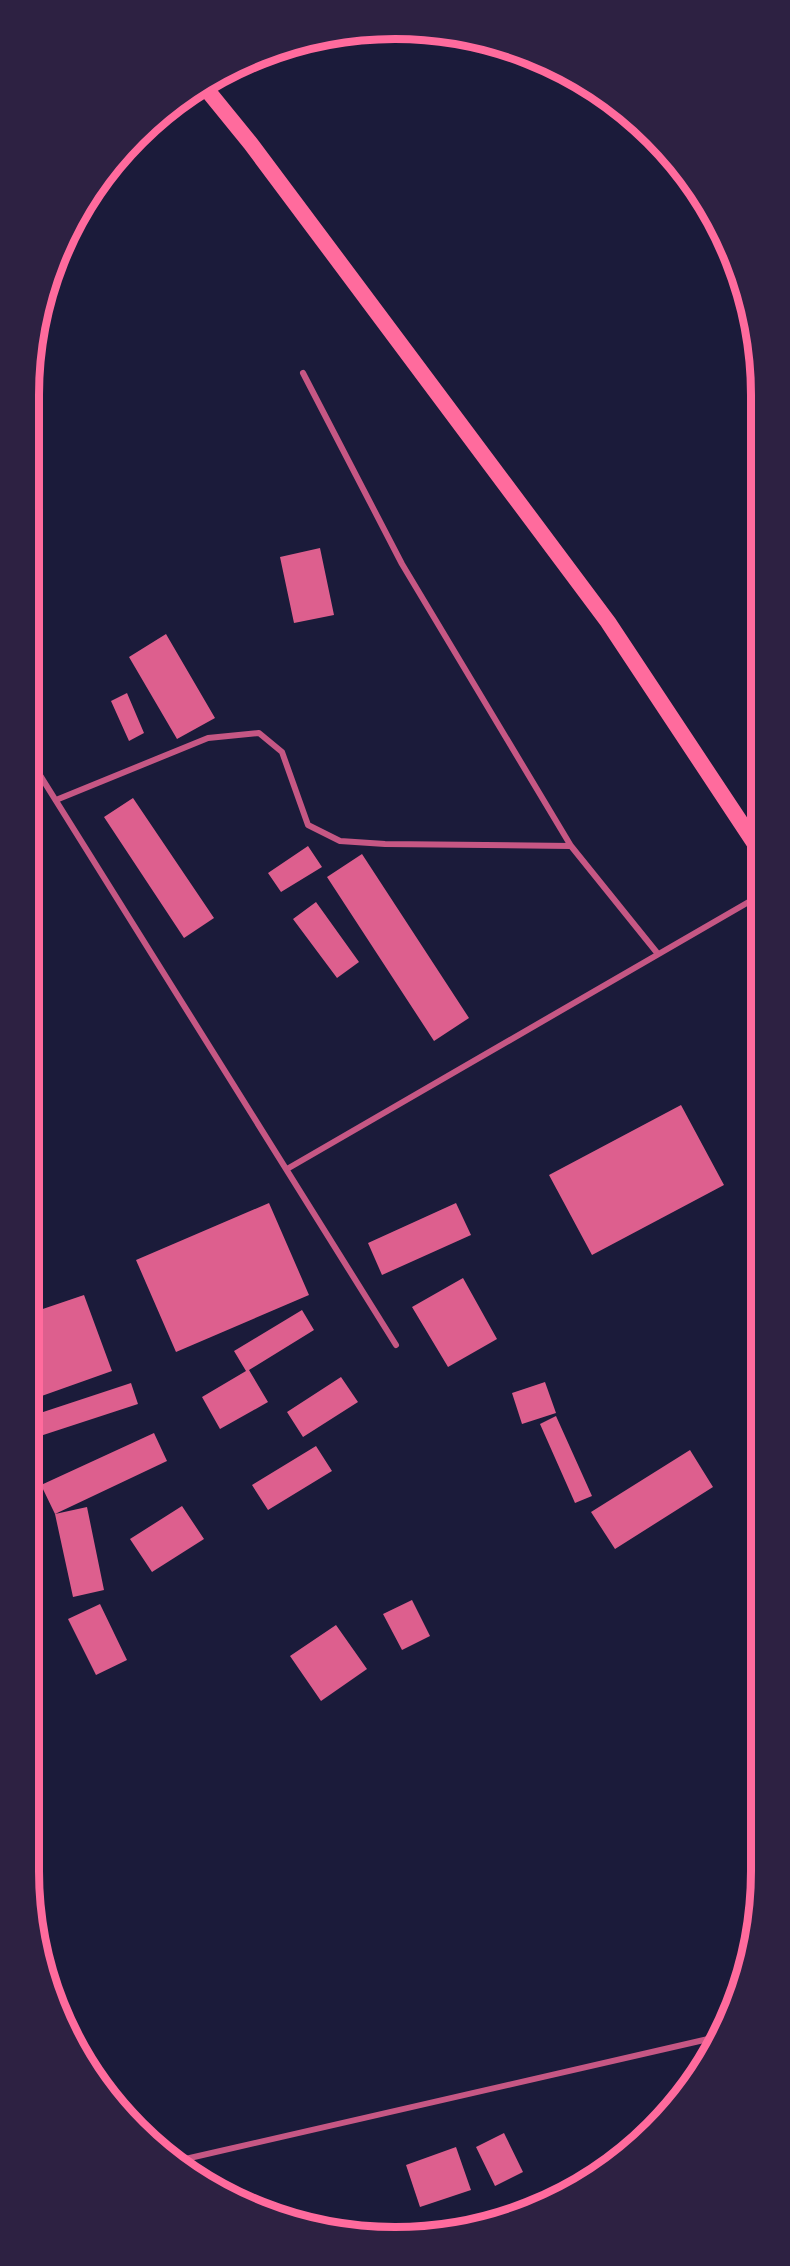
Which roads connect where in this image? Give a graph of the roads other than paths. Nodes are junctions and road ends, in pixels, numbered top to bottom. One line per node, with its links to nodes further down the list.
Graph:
1 (209, 92): 5 (highway)
2 (303, 373): 6 (street)
3 (39, 773): 4 (street)
4 (57, 800): 6 (street); 9 (street)
5 (751, 838)
6 (571, 846): 8 (street)
7 (751, 902): 8 (street)
8 (658, 954): 9 (street)
9 (287, 1169): 10 (street)
10 (396, 1345)
11 (708, 2039): 12 (street)
12 (186, 2159)

